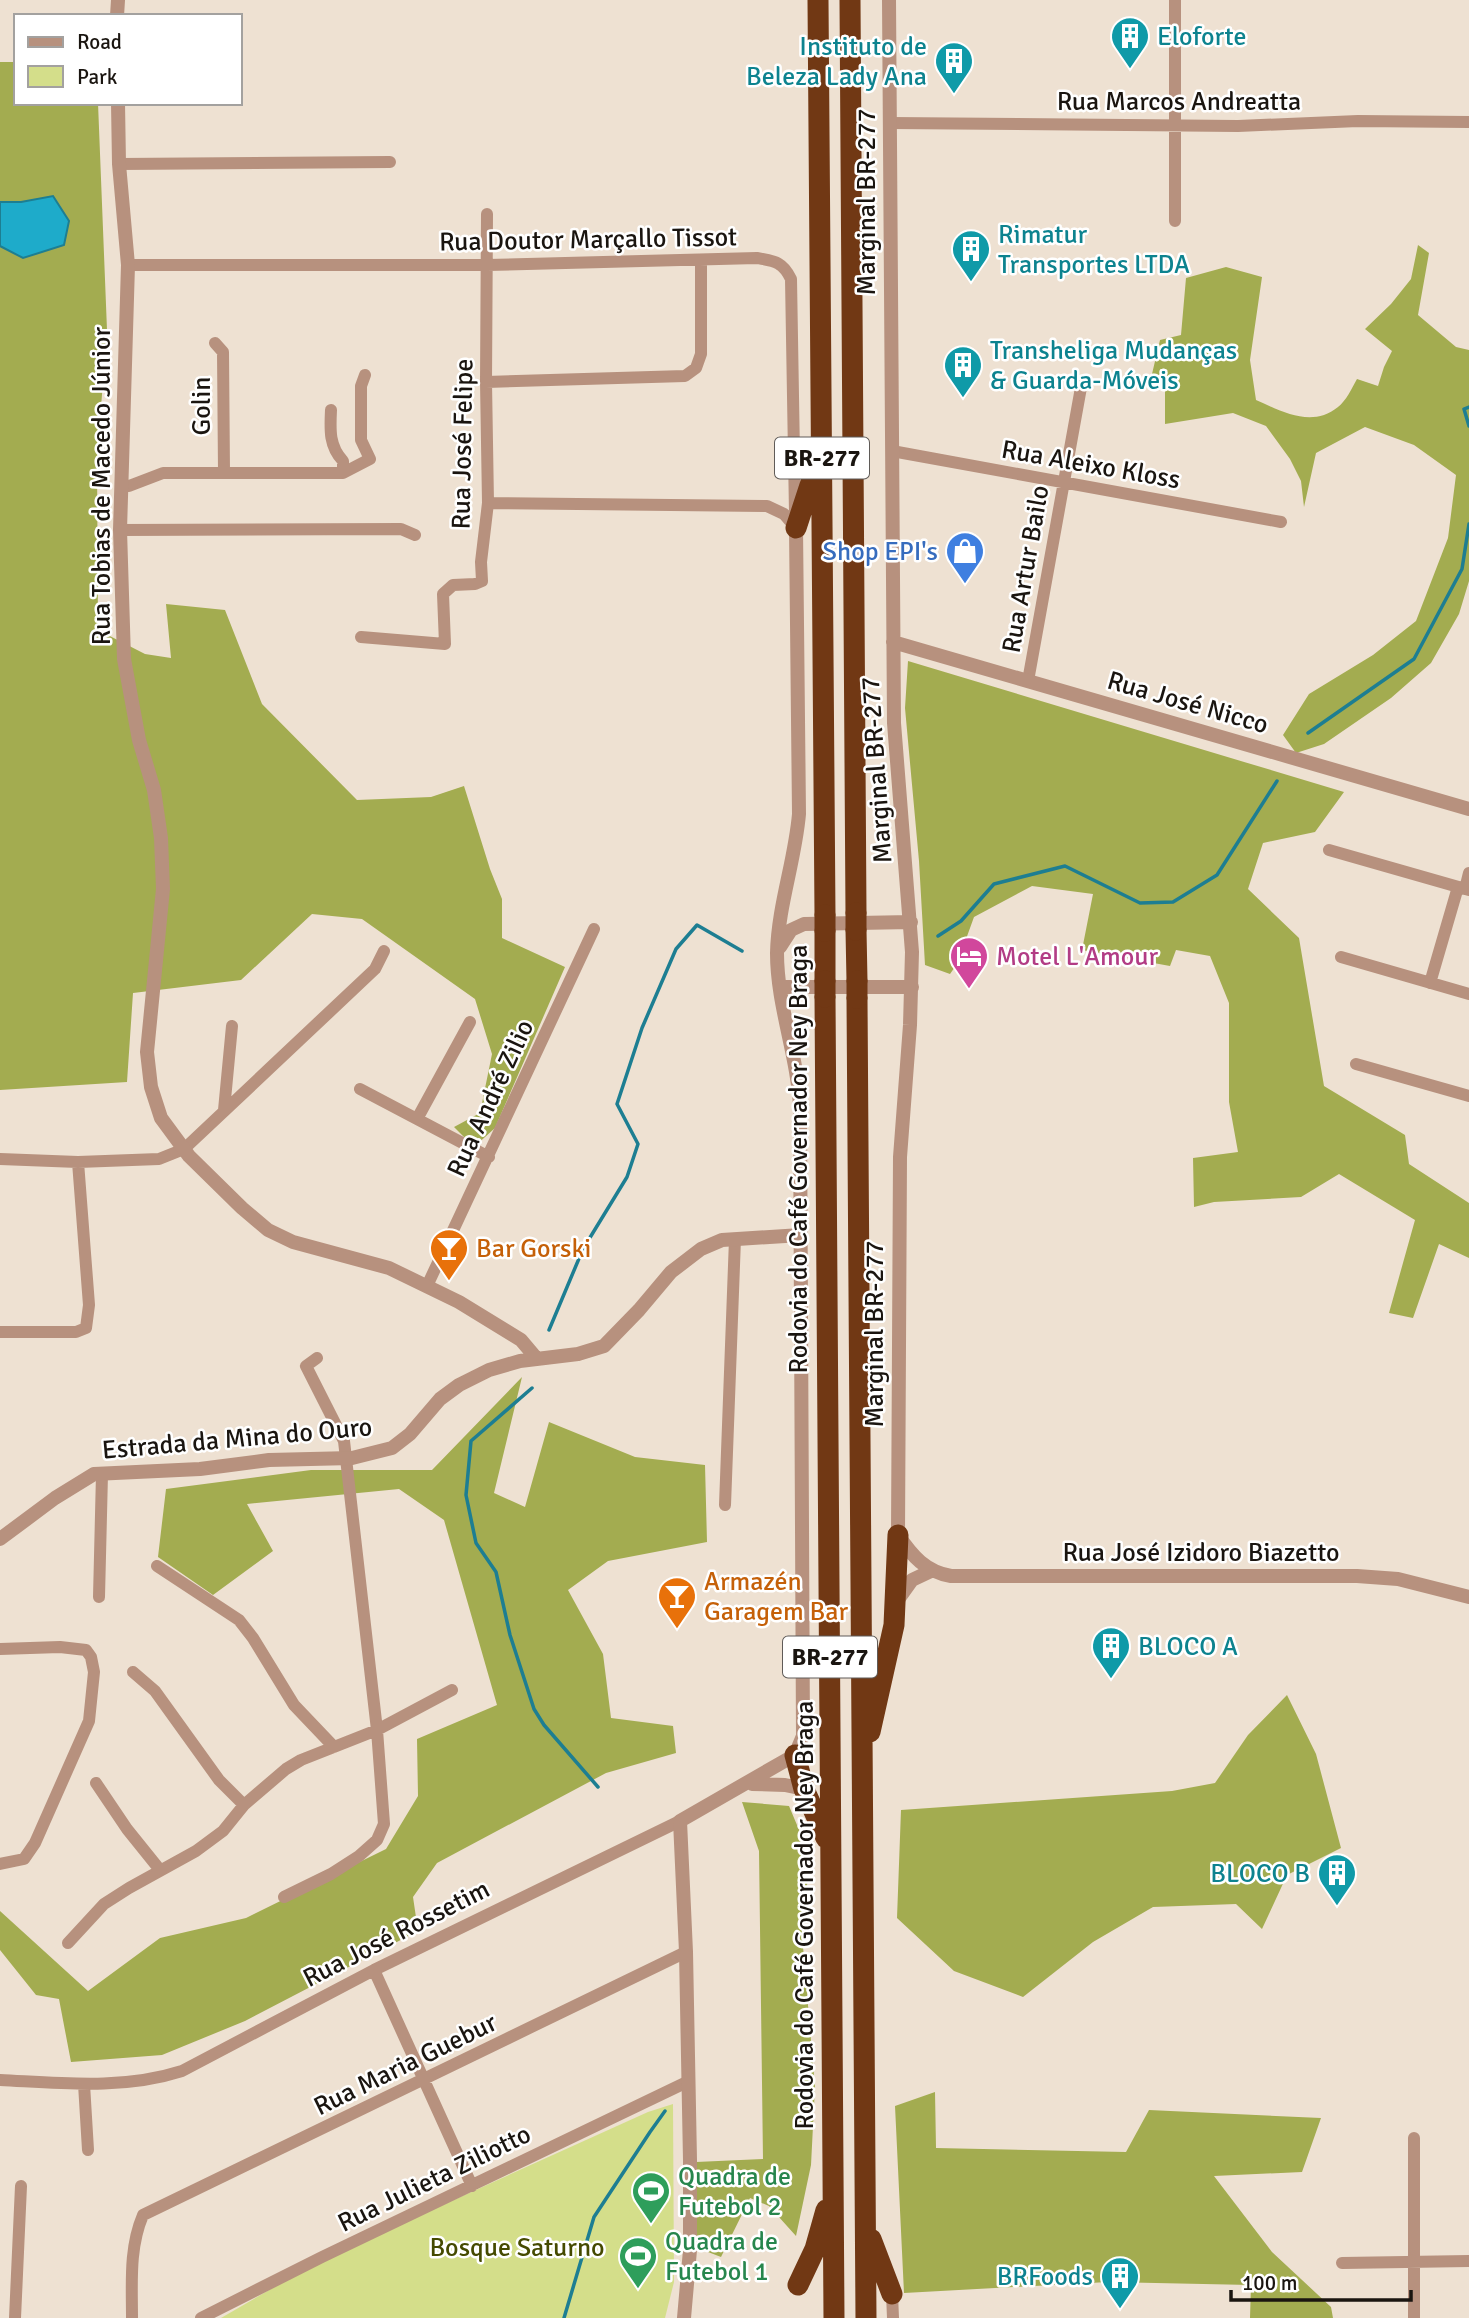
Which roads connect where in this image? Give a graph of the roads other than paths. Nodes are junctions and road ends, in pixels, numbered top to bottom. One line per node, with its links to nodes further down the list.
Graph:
1 (818, 0): 22 (highway, Rodovia do Café Governador Ney Braga / BR-277)
2 (850, 0): 81 (highway, BR-277)
3 (889, 0): 7 (street, Marginal BR-277)
4 (1175, 0): 8 (street)
5 (118, 105): 10 (street, Rua Tobias de Macedo Júnior)
6 (1469, 122): 8 (street, Rua Marcos Andreatta)
7 (890, 123): 8 (street, Rua Marcos Andreatta); 21 (street, Marginal BR-277)
8 (1174, 125): 12 (street)
9 (390, 162): 10 (street)
10 (119, 164): 14 (street, Rua Tobias de Macedo Júnior)
11 (487, 214): 15 (street, Rua José Felipe)
12 (1175, 221)
13 (701, 261): 15 (street, Rua Doutor Marçallo Tissot); 18 (street); 29 (street, Rua Doutor Marçallo Tissot)
14 (128, 265): 15 (street, Rua Doutor Marçallo Tissot); 26 (street, Rua Tobias de Macedo Júnior)
15 (487, 265): 18 (street, Rua José Felipe)
16 (215, 343): 23 (street, Golin)
17 (365, 375): 24 (street)
18 (486, 382): 27 (street, Rua José Felipe)
19 (1082, 382): 25 (street, Rua Artur Bailo)
20 (331, 410): 24 (street)
21 (892, 451): 25 (street, Rua Aleixo Kloss); 33 (street, Marginal BR-277)
22 (822, 452): 29 (highway); 87 (highway, Rodovia do Café Governador Ney Braga / BR-277)
23 (224, 472): 24 (street); 26 (street)
24 (343, 473)
25 (1064, 482): 28 (street, Rua Aleixo Kloss); 34 (street, Rua Artur Bailo)
26 (121, 485): 30 (street, Rua Tobias de Macedo Júnior)
27 (488, 503): 29 (street); 32 (street, Rua José Felipe)
28 (1282, 522)
29 (796, 528): 42 (street)
30 (120, 530): 31 (street); 55 (street, Rua Tobias de Macedo Júnior)
31 (415, 535)
32 (361, 637)
33 (893, 642): 34 (street, Rua José Nicco); 39 (street, Marginal BR-277)
34 (1028, 681): 35 (street, Rua José Nicco)
35 (1469, 809)
36 (1329, 850): 38 (street)
37 (1469, 873): 38 (street)
38 (1464, 889): 44 (street)
39 (911, 922): 42 (street); 45 (street, Marginal BR-277)
40 (594, 929): 56 (street, Rua André Zilio)
41 (384, 951): 53 (street)
42 (777, 953): 46 (street)
43 (1340, 957): 44 (street)
44 (1430, 983): 47 (street)
45 (912, 987): 46 (street); 68 (street, Marginal BR-277)
46 (780, 988): 59 (street)
47 (1469, 994)
48 (470, 1022): 54 (street)
49 (232, 1026): 53 (street)
50 (1356, 1064): 52 (street)
51 (360, 1089): 54 (street)
52 (1469, 1096)
53 (224, 1110): 55 (street)
54 (417, 1119): 56 (street)
55 (184, 1149): 58 (street); 61 (street, Rua Tobias de Macedo Júnior)
56 (489, 1157): 61 (street, Rua André Zilio)
57 (0, 1160): 58 (street)
58 (78, 1162): 62 (street)
59 (801, 1235): 60 (street, Estrada da Mina do Ouro); 80 (street)
60 (735, 1239): 64 (street, Estrada da Mina do Ouro); 67 (street)
61 (427, 1286): 64 (street, Rua Tobias de Macedo Júnior)
62 (0, 1332)
63 (317, 1359): 65 (street)
64 (537, 1359): 65 (street, Estrada da Mina do Ouro)
65 (345, 1458): 66 (street, Estrada da Mina do Ouro); 78 (street)
66 (102, 1474): 69 (street, Estrada da Mina do Ouro); 72 (street)
67 (724, 1506)
68 (898, 1535): 71 (street); 74 (highway)
69 (0, 1539)
70 (156, 1566): 79 (street)
71 (931, 1571): 73 (street, Rua José Izidoro Biazetto); 74 (street)
72 (99, 1597)
73 (1469, 1597)
74 (896, 1602): 81 (highway)
75 (0, 1649): 88 (street)
76 (133, 1672): 85 (street)
77 (452, 1690): 78 (street)
78 (377, 1730): 79 (street); 90 (street)
79 (334, 1747): 85 (street)
80 (795, 1755): 83 (street, Rua José Rossetim); 84 (highway)
81 (862, 1768): 103 (highway, BR-277)
82 (96, 1783): 89 (street)
83 (747, 1784): 84 (street); 86 (street, Rua José Rossetim)
84 (804, 1789): 87 (highway)
85 (244, 1805): 89 (street)
86 (680, 1821): 92 (street); 93 (street, Rua José Rossetim)
87 (831, 1851): 100 (highway, Rodovia do Café Governador Ney Braga / BR-277)
88 (1, 1864)
89 (160, 1870): 91 (street)
90 (284, 1897)
91 (68, 1943)
92 (687, 1952): 95 (street, Rua Maria Guebur); 96 (street)
93 (374, 1969): 95 (street); 97 (street, Rua José Rossetim)
94 (0, 2080): 97 (street, Rua José Rossetim)
95 (424, 2080): 102 (street); 110 (street, Rua Maria Guebur)
96 (687, 2082): 102 (street, Rua Julieta Ziliotto); 112 (street)
97 (84, 2084): 99 (street)
98 (1414, 2138): 105 (street)
99 (88, 2150)
100 (833, 2156): 107 (highway); 113 (highway, Rodovia do Café Governador Ney Braga / BR-277)
101 (21, 2186): 109 (street)
102 (472, 2186): 111 (street, Rua Julieta Ziliotto)
103 (865, 2224): 108 (highway); 114 (highway, BR-277)
104 (1469, 2261): 105 (street)
105 (1414, 2262): 106 (street); 116 (street)
106 (1342, 2263)
107 (798, 2286)
108 (892, 2294): 115 (street)
109 (15, 2318)
110 (132, 2318)
111 (201, 2318)
112 (684, 2318)
113 (834, 2318)
114 (866, 2318)
115 (893, 2318)
116 (1414, 2318)

